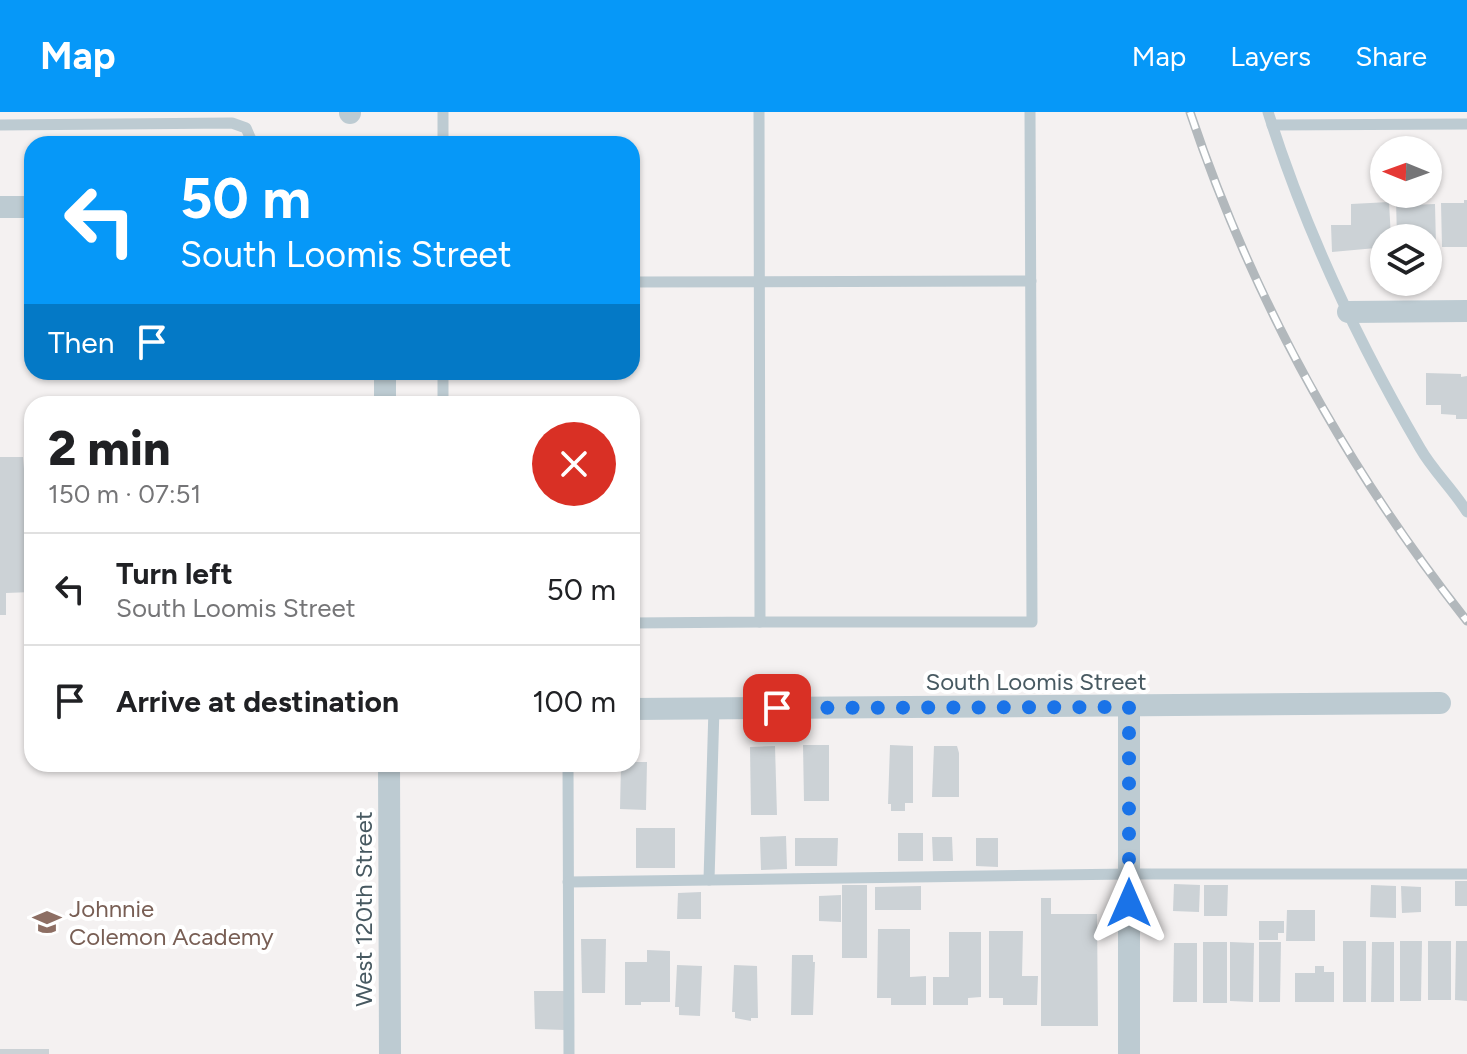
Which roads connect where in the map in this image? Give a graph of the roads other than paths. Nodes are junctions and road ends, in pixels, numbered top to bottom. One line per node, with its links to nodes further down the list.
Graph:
1 (443, 112): 9 (lane)
2 (759, 112): 12 (lane)
3 (1030, 112): 13 (lane)
4 (1268, 112): 7 (lane)
5 (1467, 124): 7 (lane)
6 (0, 125): 8 (lane)
7 (1272, 125): 16 (lane)
8 (250, 136)
9 (443, 136)
10 (0, 207): 11 (street)
11 (24, 207)
12 (759, 281): 13 (lane); 14 (lane); 19 (lane)
13 (1031, 281): 19 (lane)
14 (640, 282)
15 (1467, 311): 16 (street)
16 (1348, 312): 17 (lane)
17 (1462, 497): 18 (lane)
18 (1467, 512)
19 (760, 622): 20 (lane)
20 (640, 623)
21 (1440, 703): 22 (street, South Loomis Street)
22 (1129, 707): 23 (street, South Loomis Street); 27 (street)
23 (714, 708): 24 (street, South Loomis Street); 29 (lane)
24 (640, 709)
25 (389, 772): 31 (street, West 120th Street)
26 (568, 772): 30 (lane)
27 (1129, 874): 28 (lane); 29 (lane); 33 (street)
28 (1467, 874)
29 (709, 880): 30 (lane)
30 (568, 882): 32 (lane)
31 (390, 1054)
32 (569, 1054)
33 (1129, 1054)

